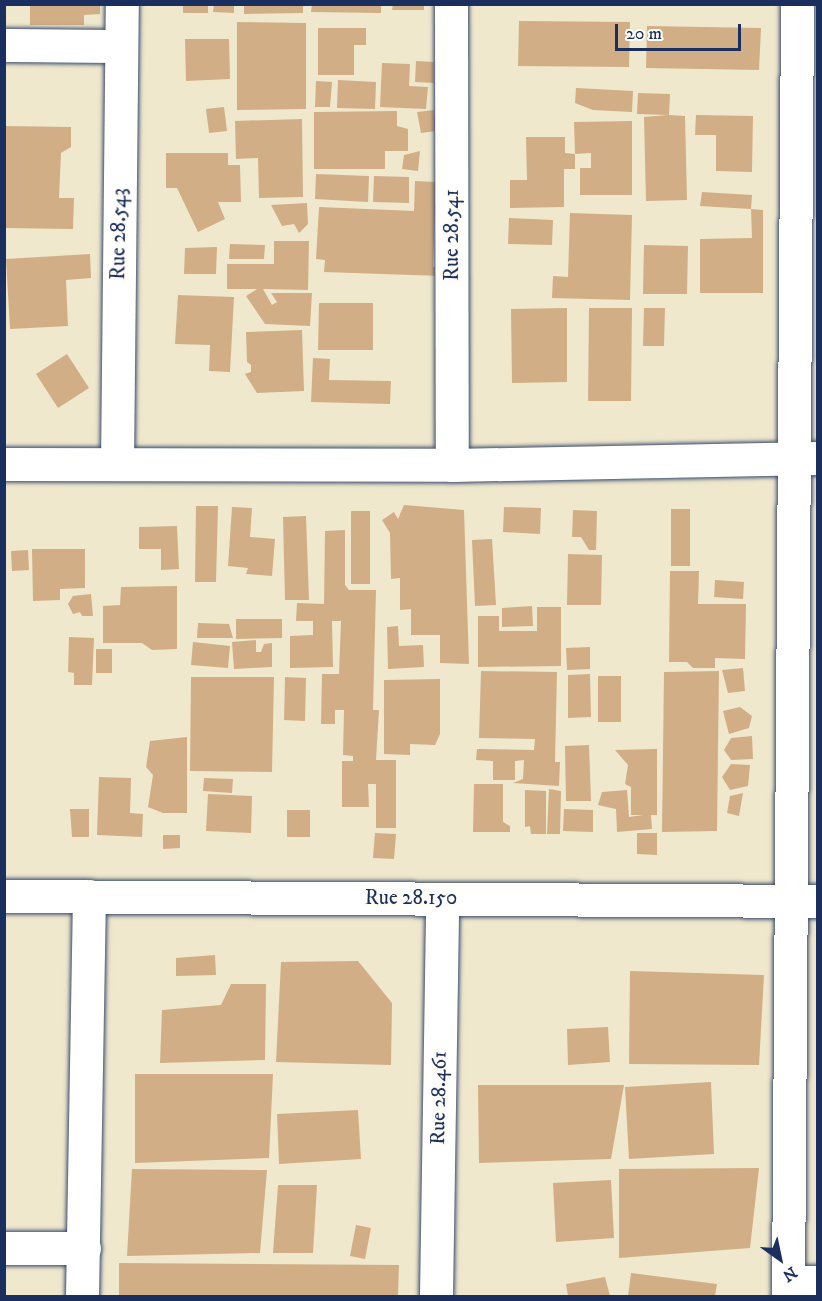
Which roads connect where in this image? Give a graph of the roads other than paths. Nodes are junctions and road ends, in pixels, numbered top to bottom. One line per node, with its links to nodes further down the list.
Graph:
1 (122, 4): 5 (street, Rue 28.543)
2 (451, 4): 10 (street, Rue 28.541)
3 (797, 4): 6 (street)
4 (4, 45): 5 (street)
5 (121, 46): 9 (street, Rue 28.543)
6 (807, 119): 7 (street)
7 (806, 460): 10 (street); 14 (street)
8 (4, 464): 9 (street)
9 (117, 464): 10 (street)
10 (452, 465)
11 (4, 896): 12 (street, Rue 28.150)
12 (89, 897): 13 (street, Rue 28.150); 16 (street)
13 (442, 898): 14 (street, Rue 28.150); 19 (street, Rue 28.461)
14 (804, 900): 17 (street)
15 (4, 1248): 16 (street)
16 (84, 1248): 18 (street)
17 (798, 1287)
18 (82, 1296)
19 (436, 1296)

